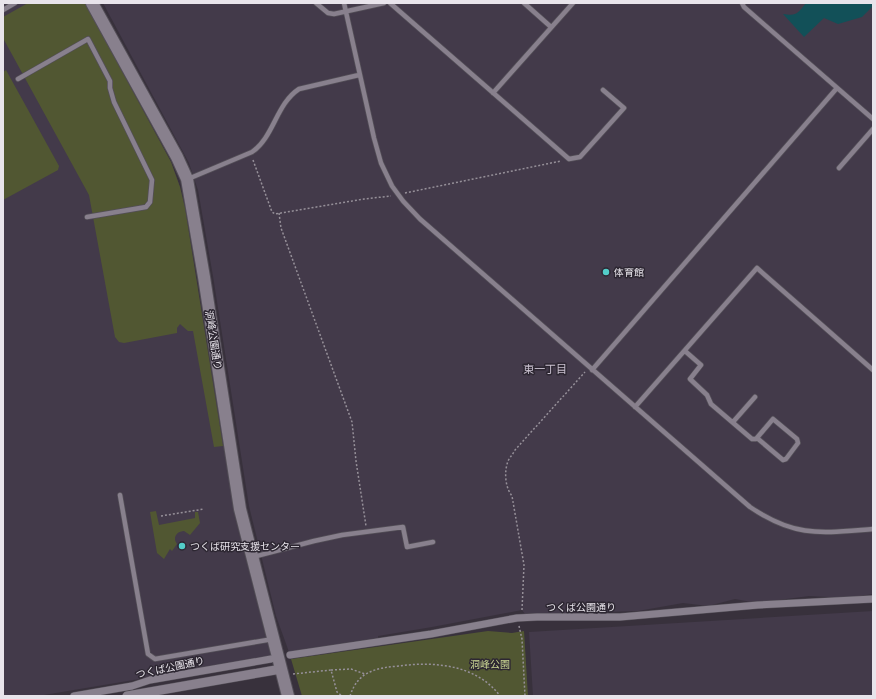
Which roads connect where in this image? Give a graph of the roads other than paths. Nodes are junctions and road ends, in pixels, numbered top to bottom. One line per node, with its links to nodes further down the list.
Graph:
1 (15, 3): 10 (lane)
2 (92, 3): 21 (street, 洞峰公園通り)
3 (316, 3): 11 (lane)
4 (344, 3): 11 (lane)
5 (384, 3): 11 (lane)
6 (390, 3): 17 (lane)
7 (524, 3): 12 (lane)
8 (573, 3): 12 (lane)
9 (742, 3): 15 (lane)
10 (3, 10)
11 (346, 12): 13 (lane)
12 (551, 27): 17 (lane)
13 (359, 75): 21 (lane); 24 (lane)
14 (18, 79): 22 (lane)
15 (837, 88): 18 (lane); 24 (lane)
16 (603, 90): 17 (lane)
17 (493, 93)
18 (873, 119)
19 (873, 129): 20 (lane)
20 (839, 168)
21 (187, 179): 33 (street, 洞峰公園通り)
22 (87, 217)
23 (685, 350): 25 (lane); 27 (lane); 28 (lane)
24 (590, 369): 27 (lane)
25 (873, 370)
26 (755, 397): 28 (lane)
27 (635, 407): 31 (lane)
28 (733, 422): 29 (lane)
29 (757, 438): 29 (lane)
30 (120, 495): 35 (lane)
31 (873, 529)
32 (434, 542): 33 (lane)
33 (252, 558): 35 (street, 洞峰公園通り)
34 (873, 598): 36 (street, つくば公園通り)
35 (273, 639): 38 (street, 洞峰公園通り)
36 (290, 655)
37 (271, 658): 39 (street, つくば公園通り)
38 (281, 669): 40 (street); 41 (street, 洞峰公園通り)
39 (74, 696)
40 (128, 696)
41 (288, 696)

